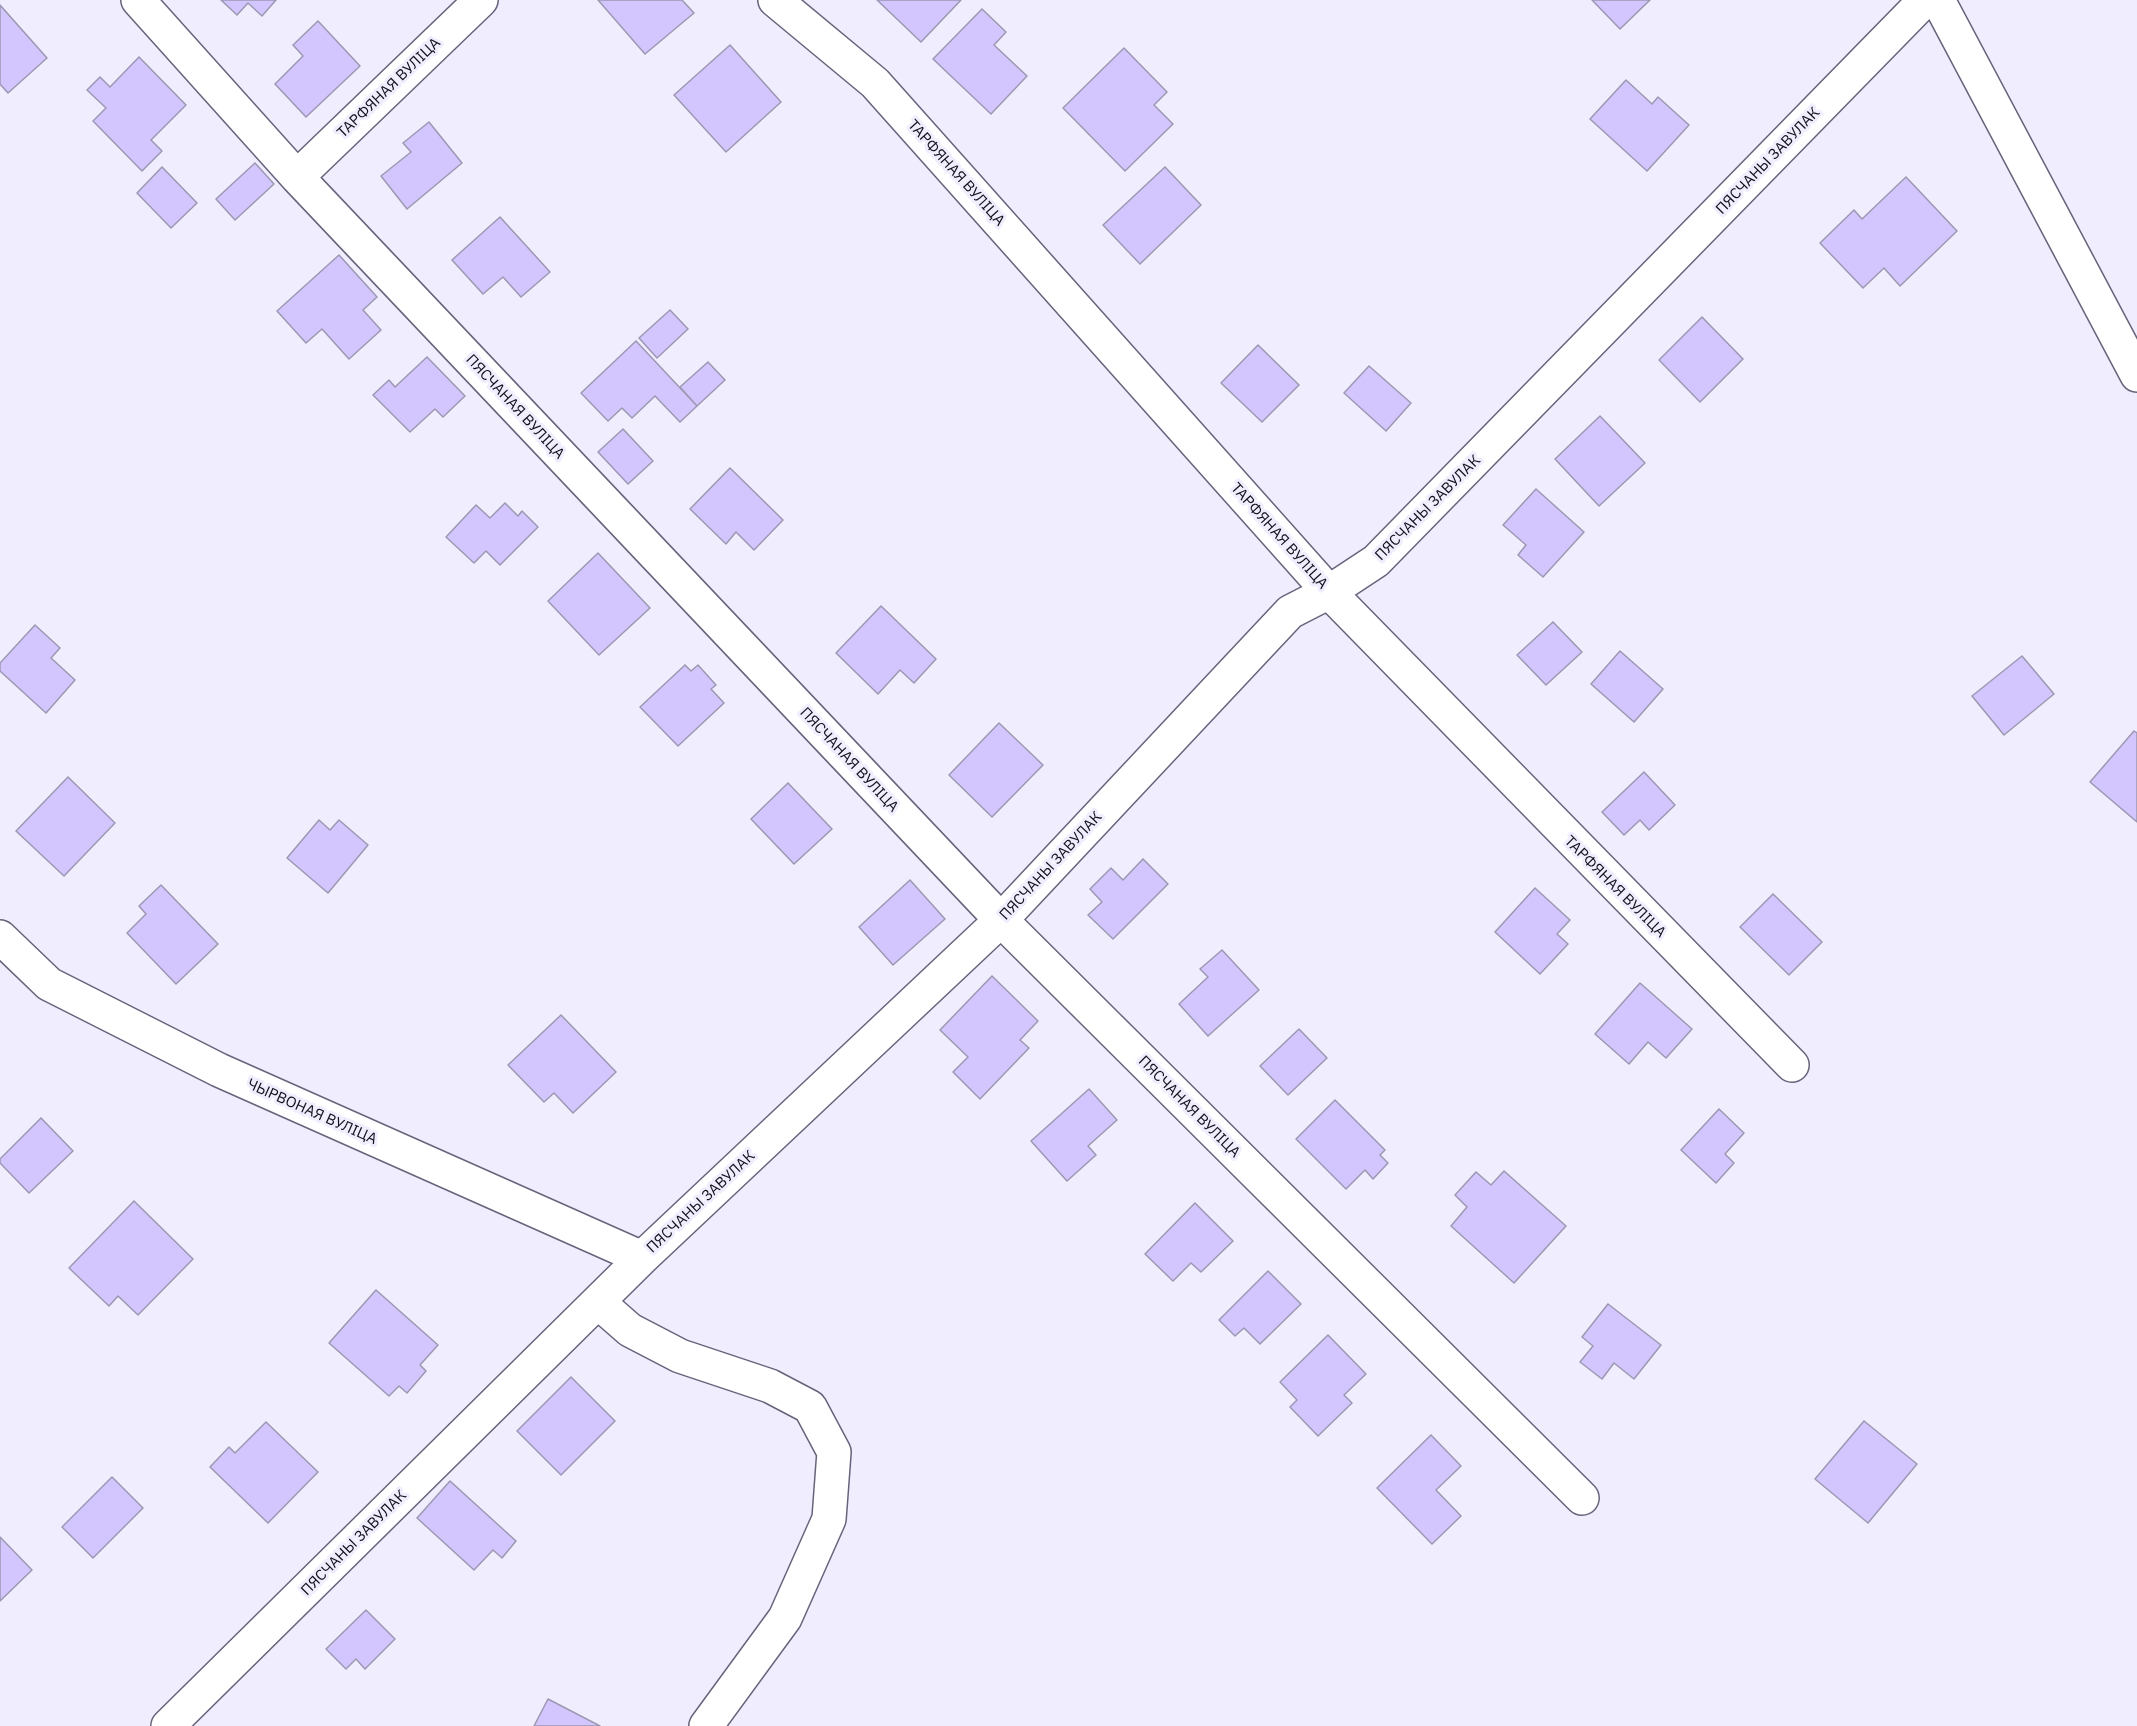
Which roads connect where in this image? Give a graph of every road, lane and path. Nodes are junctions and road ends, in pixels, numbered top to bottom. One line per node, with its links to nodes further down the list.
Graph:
1 (138, 0): 6 (street, ПЯСЧАНАЯ ВУЛІЦА)
2 (481, 0): 6 (street, ТАРФЯНАЯ ВУЛІЦА)
3 (775, 0): 8 (street, ТАРФЯНАЯ ВУЛІЦА)
4 (1925, 0): 8 (street, ПЯСЧАНЫ ЗАВУЛАК)
5 (1938, 0): 7 (street)
6 (297, 177): 9 (street, ПЯСЧАНАЯ ВУЛІЦА)
7 (2137, 375)
8 (1329, 592): 9 (street, ПЯСЧАНЫ ЗАВУЛАК); 11 (street, ТАРФЯНАЯ ВУЛІЦА)
9 (1001, 920): 12 (street, ПЯСЧАНЫ ЗАВУЛАК); 14 (street, ПЯСЧАНАЯ ВУЛІЦА)
10 (0, 938): 12 (street, ЧЫРВОНАЯ ВУЛІЦА)
11 (1792, 1065)
12 (642, 1258): 13 (street, ПЯСЧАНЫ ЗАВУЛАК)
13 (598, 1302): 15 (street, ПЯСЧАНЫ ЗАВУЛАК); 16 (street)
14 (1582, 1498)
15 (168, 1726)
16 (706, 1726)

